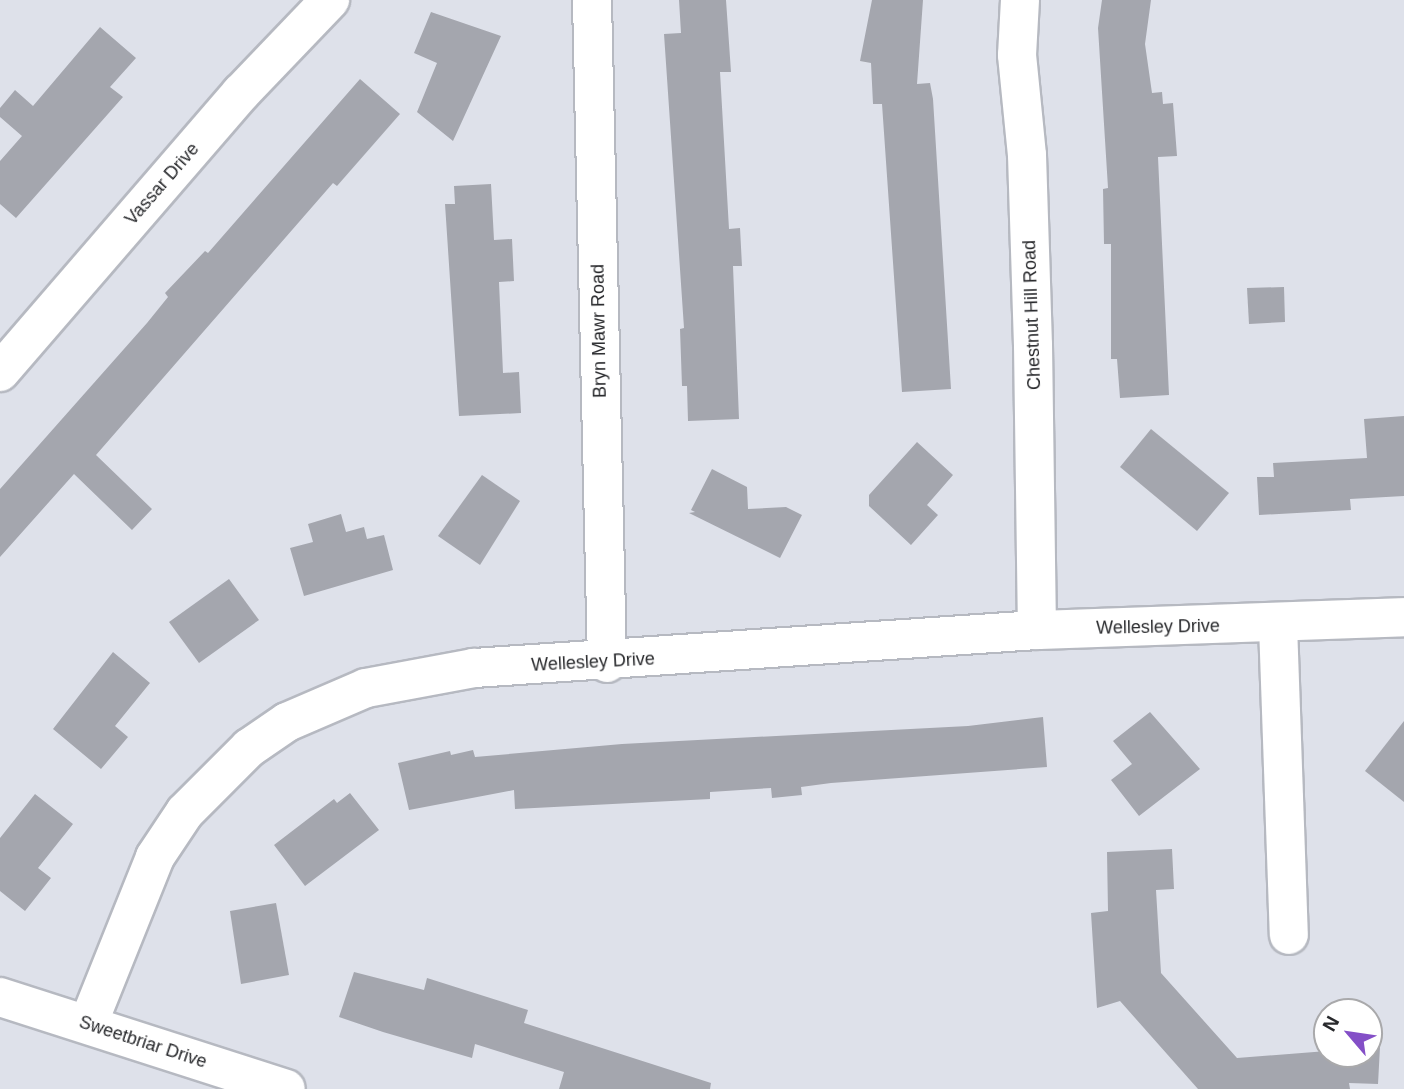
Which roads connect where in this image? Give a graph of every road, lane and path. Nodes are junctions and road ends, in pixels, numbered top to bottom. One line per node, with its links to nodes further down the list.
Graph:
1 (330, 0): 4 (street, Vassar Drive)
2 (592, 0): 8 (street, Bryn Mawr Road)
3 (1020, 0): 7 (street, Chestnut Hill Road)
4 (0, 372)
5 (1404, 617): 6 (street, Wellesley Drive)
6 (1278, 625): 7 (street, Wellesley Drive); 9 (street)
7 (1037, 630): 8 (street, Wellesley Drive)
8 (607, 663): 11 (street, Wellesley Drive)
9 (1289, 935)
10 (0, 997): 11 (street, Sweetbriar Drive)
11 (88, 1024): 12 (street, Sweetbriar Drive)
12 (286, 1089)

